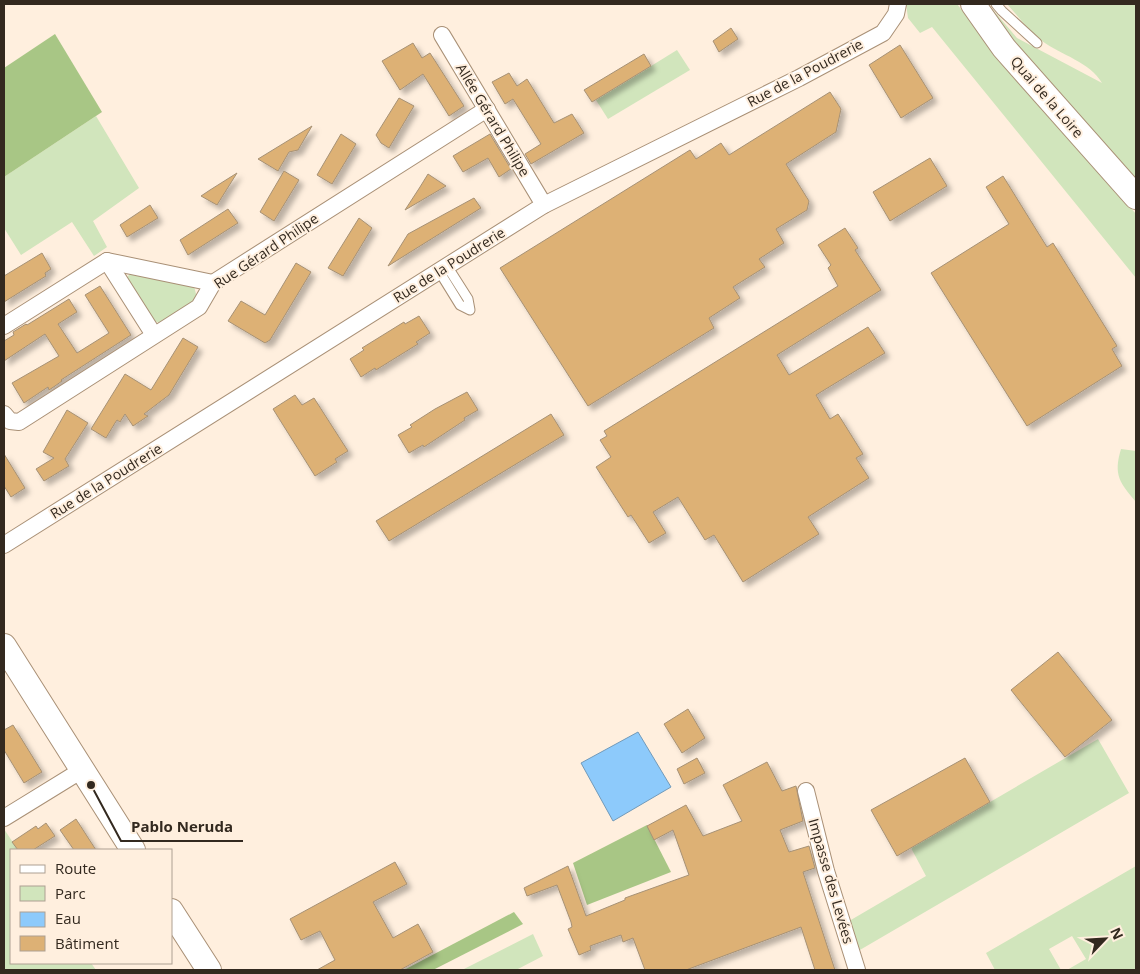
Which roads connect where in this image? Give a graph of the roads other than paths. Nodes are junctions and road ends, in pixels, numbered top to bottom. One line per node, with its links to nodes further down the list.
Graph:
1 (898, 4): 8 (street, Rue de la Poudrerie)
2 (973, 4): 7 (street, Quai de la Loire)
3 (996, 4): 5 (lane)
4 (442, 35): 6 (street, Allée Gérard Philipe)
5 (1037, 44)
6 (487, 109): 8 (street, Allée Gérard Philipe); 10 (street, Rue Gérard Philipe)
7 (1133, 194)
8 (544, 205): 14 (street, Rue de la Poudrerie)
9 (107, 261): 10 (street); 11 (street); 12 (street)
10 (213, 283): 12 (street, Rue Gérard Philipe)
11 (4, 326)
12 (154, 335): 13 (street, Rue Gérard Philipe)
13 (4, 414)
14 (4, 545)
15 (4, 646): 16 (street)
16 (82, 770): 18 (street); 19 (street)
17 (806, 791): 22 (street, Impasse des Levées)
18 (4, 818)
19 (132, 849)
20 (172, 913): 21 (street)
21 (209, 970)
22 (857, 970)

